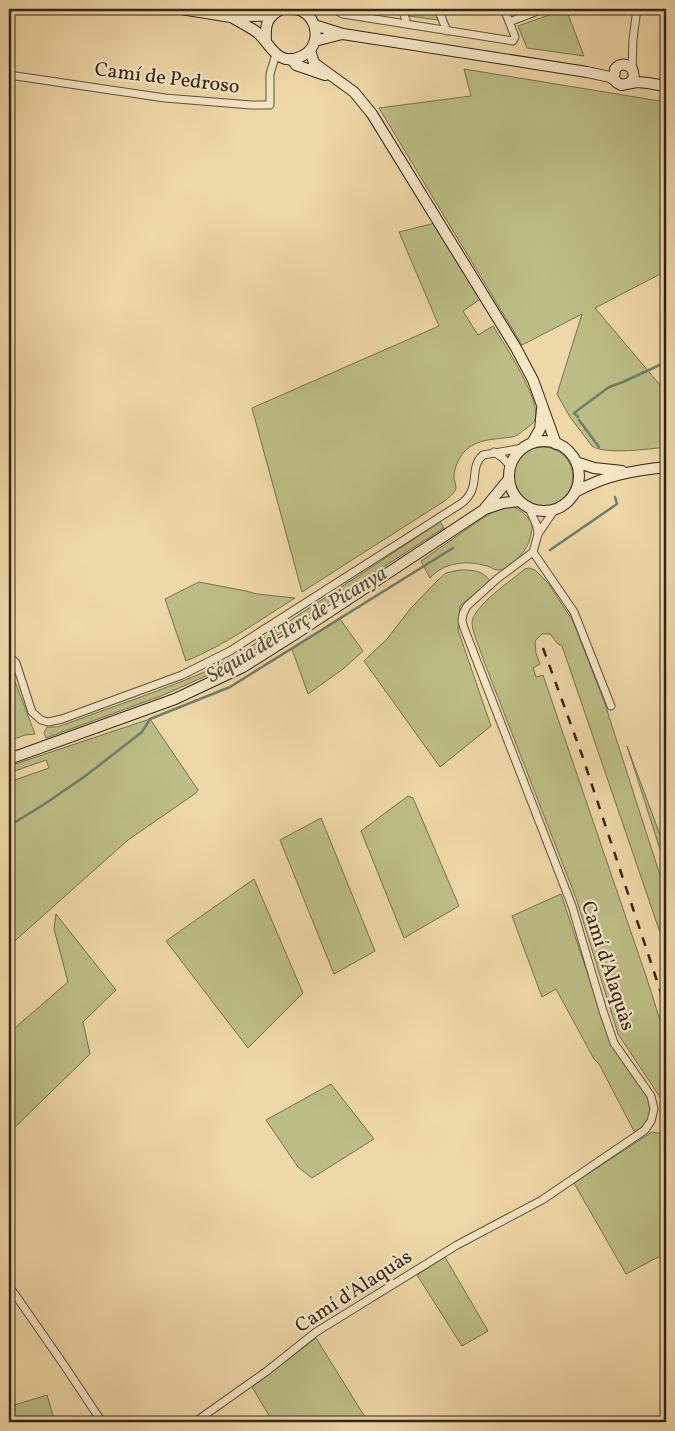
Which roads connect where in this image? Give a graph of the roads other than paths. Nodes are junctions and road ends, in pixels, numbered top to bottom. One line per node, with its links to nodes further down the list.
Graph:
1 (181, 9): 11 (main road)
2 (282, 9): 10 (main road)
3 (292, 9): 12 (main road)
4 (402, 9): 14 (street)
5 (438, 9): 15 (street)
6 (504, 9): 13 (street)
7 (543, 9): 13 (street)
8 (637, 9): 21 (street)
9 (340, 11): 14 (street)
10 (272, 15): 11 (main road); 17 (main road)
11 (231, 17): 17 (main road)
12 (311, 17): 16 (main road); 18 (main road)
13 (509, 22): 15 (street)
14 (406, 24): 15 (street)
15 (447, 31)
16 (343, 34): 18 (main road); 24 (main road)
17 (266, 40): 19 (main road)
18 (312, 45): 20 (main road); 25 (main road)
19 (276, 54): 20 (main road); 23 (street, Camí de Pedroso)
20 (291, 59): 25 (main road)
21 (630, 69): 22 (main road); 26 (main road); 27 (main road)
22 (614, 71): 24 (main road); 26 (main road)
23 (9, 74)
24 (597, 75): 26 (main road)
25 (334, 79): 28 (main road)
26 (622, 84): 27 (main road)
27 (662, 86)
28 (541, 400): 29 (main road); 30 (main road)
29 (532, 443): 30 (main road); 31 (main road)
30 (556, 444): 33 (main road)
31 (523, 448): 32 (street); 34 (main road)
32 (494, 452): 34 (street); 45 (street)
33 (576, 462): 36 (main road); 38 (main road)
34 (510, 466): 37 (main road)
35 (666, 467): 36 (main road)
36 (628, 471): 38 (main road)
37 (509, 479): 39 (main road); 41 (main road)
38 (575, 492): 42 (main road)
39 (519, 501): 40 (main road); 41 (main road)
40 (529, 508): 42 (main road); 43 (street)
41 (485, 509): 47 (main road)
42 (555, 510): 43 (street)
43 (538, 534): 44 (street)
44 (533, 552): 46 (street); 50 (street, Camí d'Alaquàs)
45 (9, 656)
46 (611, 706)
47 (9, 759)
48 (9, 1287): 49 (street)
49 (102, 1422)
50 (195, 1422)

